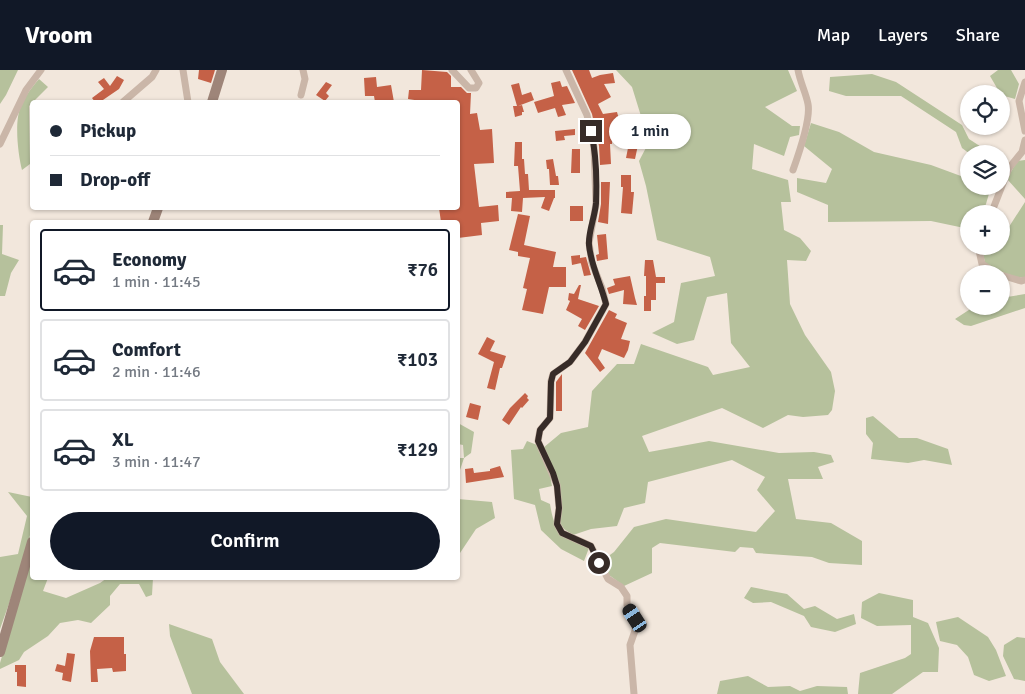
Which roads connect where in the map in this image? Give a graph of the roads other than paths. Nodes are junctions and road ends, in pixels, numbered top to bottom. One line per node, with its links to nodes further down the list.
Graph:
1 (41, 70): 17 (street)
2 (156, 70): 12 (street)
3 (183, 70): 13 (street)
4 (222, 70): 14 (main road)
5 (303, 70): 11 (street)
6 (452, 70): 7 (street)
7 (471, 70)
8 (566, 70): 24 (street)
9 (798, 70): 18 (street)
10 (1025, 82): 15 (street)
11 (301, 96)
12 (125, 100)
13 (188, 100)
14 (213, 100)
15 (1025, 131)
16 (1025, 140): 19 (street)
17 (0, 144)
18 (792, 170)
19 (995, 205)
20 (1010, 278): 21 (street)
21 (1025, 280)
22 (30, 549): 23 (main road)
23 (0, 652)
24 (634, 694)

